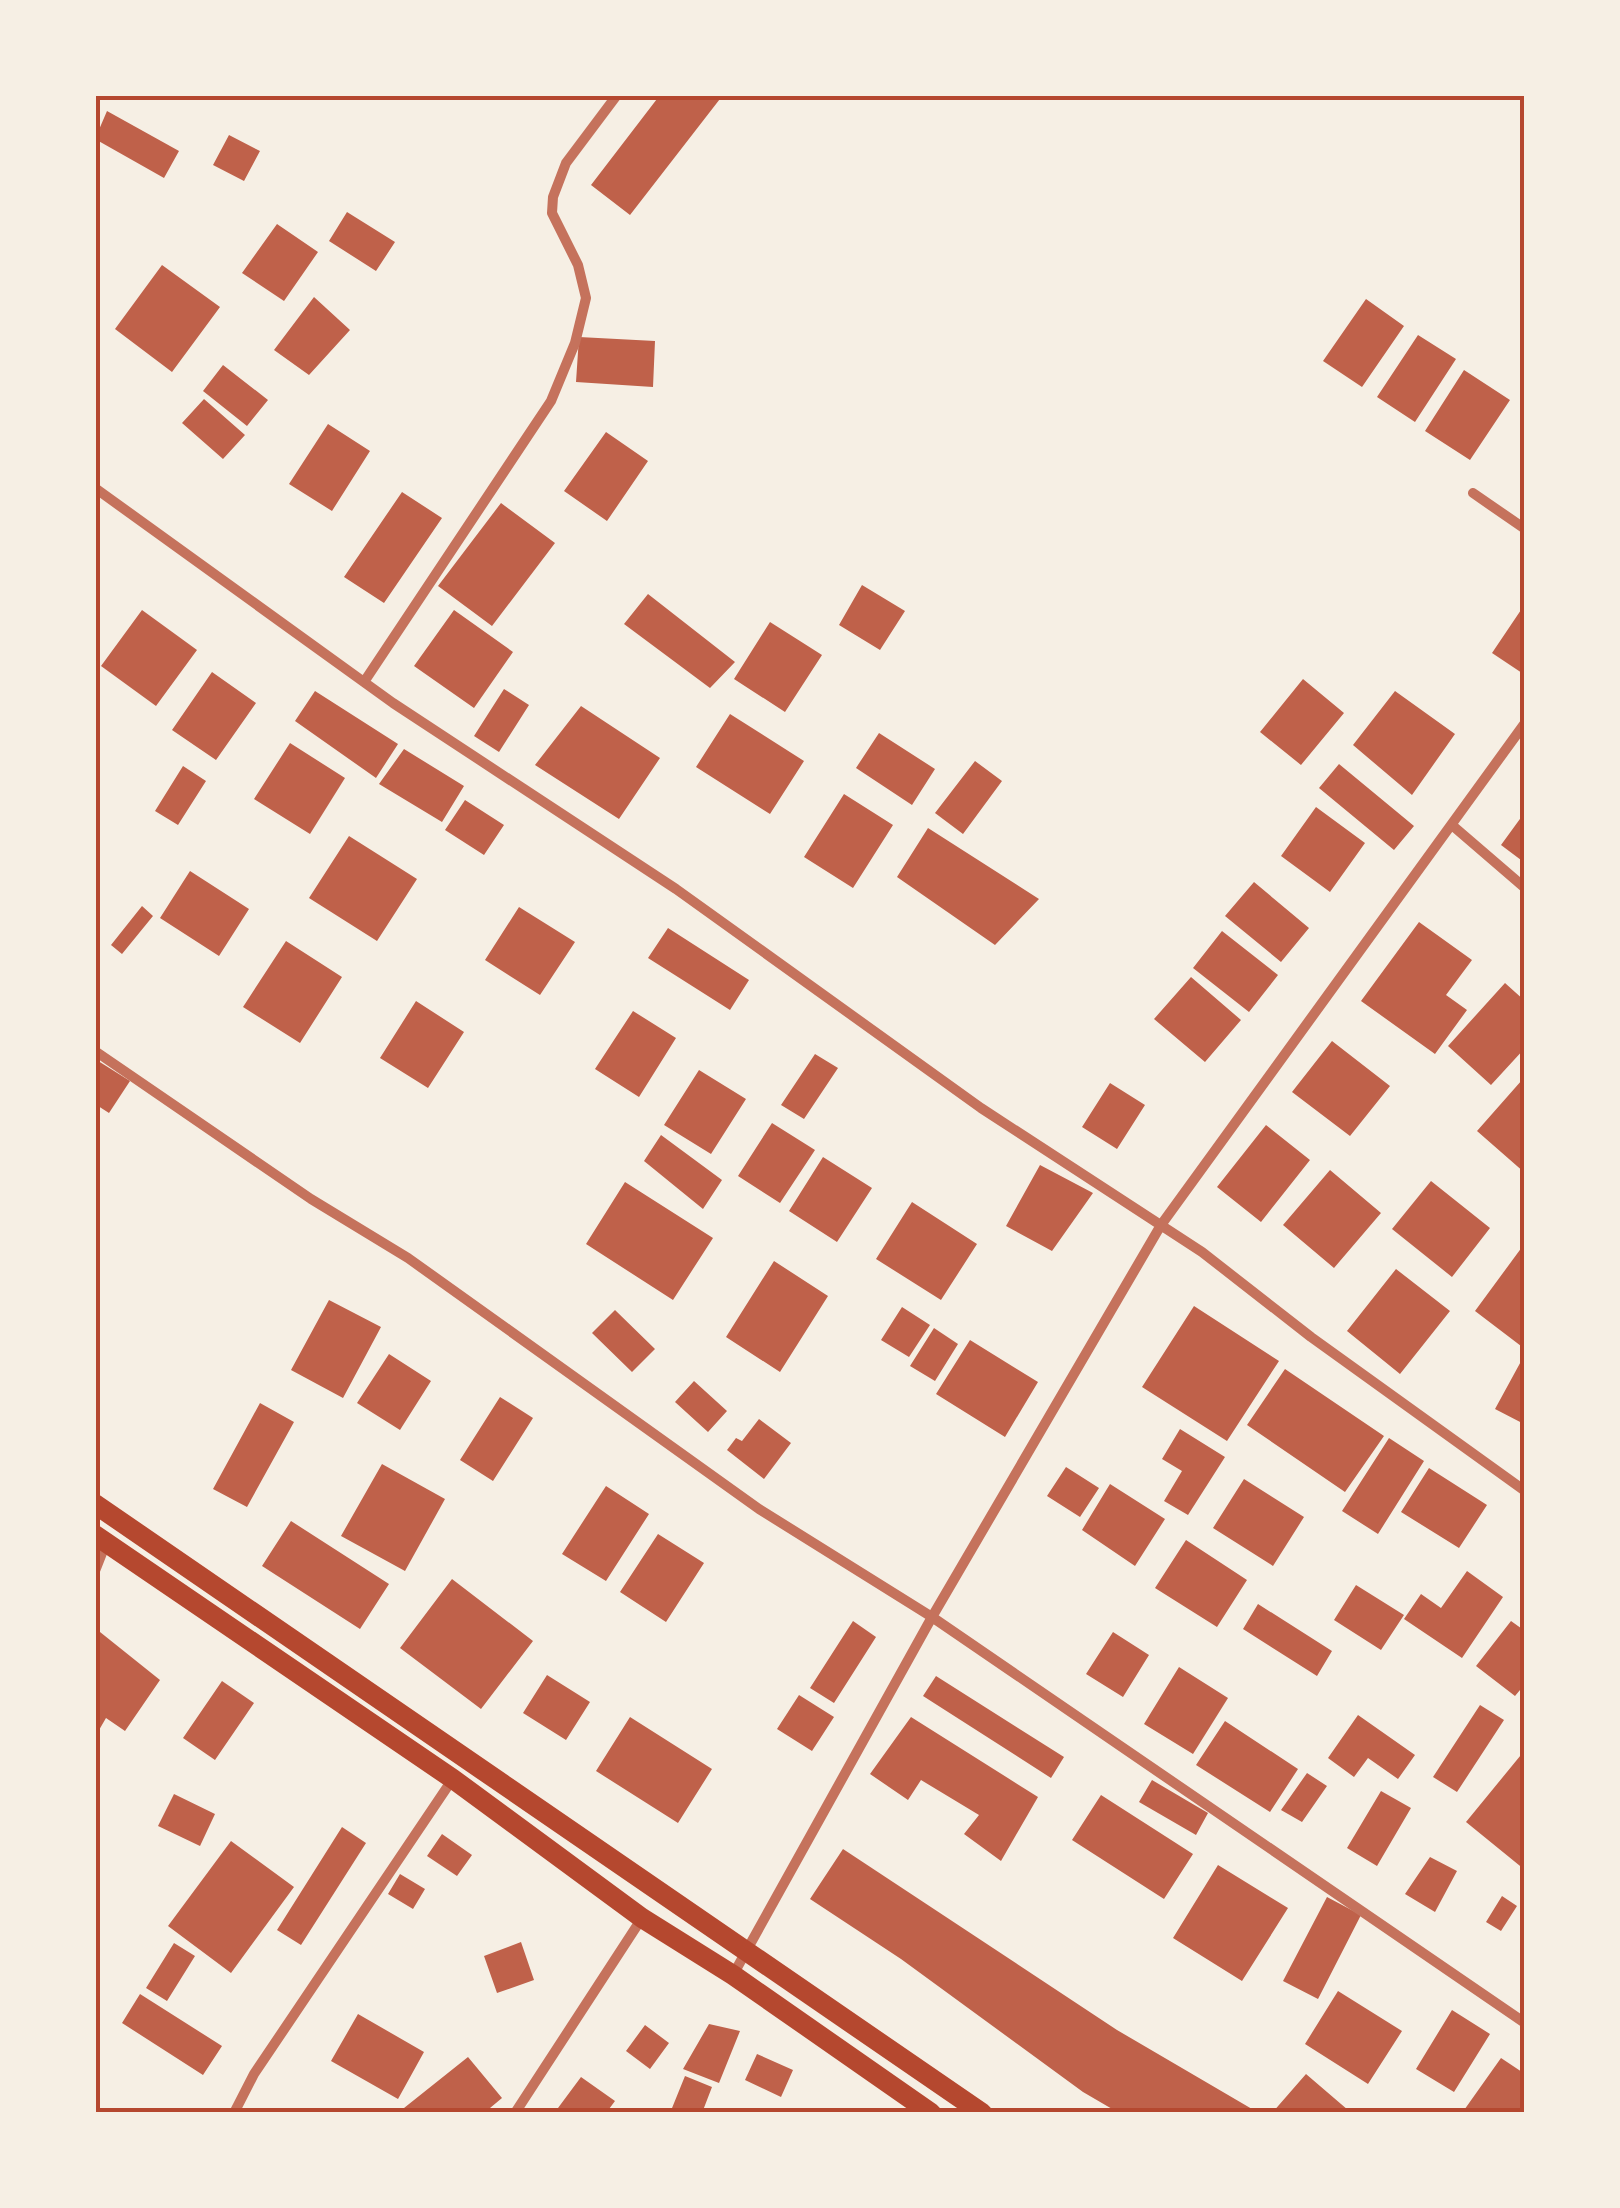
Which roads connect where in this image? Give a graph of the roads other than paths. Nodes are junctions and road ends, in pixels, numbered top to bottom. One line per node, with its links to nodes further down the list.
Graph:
1 (618, 95): 5 (street)
2 (95, 488): 5 (street)
3 (1473, 493): 4 (street)
4 (1525, 529)
5 (364, 682): 10 (street)
6 (1525, 722): 7 (street)
7 (1452, 826): 8 (street); 10 (street)
8 (1525, 888)
9 (95, 1051): 15 (street)
10 (1161, 1225): 11 (street); 15 (street)
11 (1525, 1491)
12 (95, 1504): 18 (main road)
13 (101, 1539): 14 (street); 16 (main road)
14 (95, 1571)
15 (932, 1617): 18 (street); 20 (street)
16 (453, 1779): 17 (main road); 21 (street)
17 (642, 1918): 19 (main road); 22 (street)
18 (746, 1951): 19 (street); 24 (main road)
19 (733, 1975): 23 (main road)
20 (1525, 2023)
21 (234, 2113)
22 (515, 2113)
23 (931, 2113)
24 (982, 2113)

